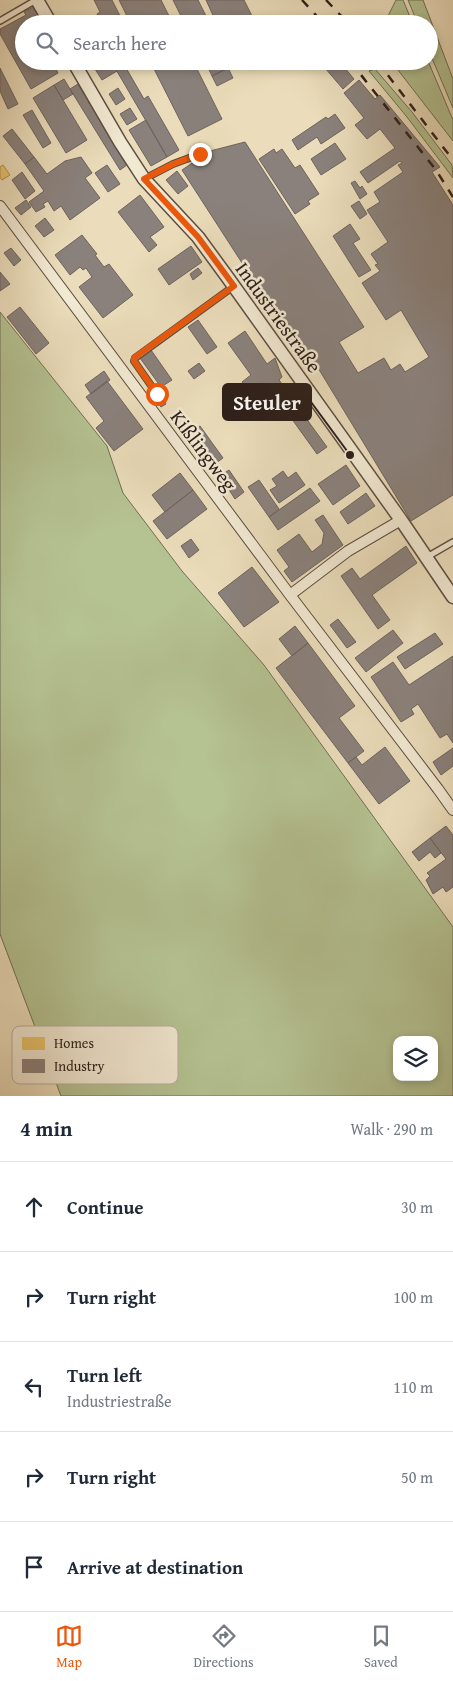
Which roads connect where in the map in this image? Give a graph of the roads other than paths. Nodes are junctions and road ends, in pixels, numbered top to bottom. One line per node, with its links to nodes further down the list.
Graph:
1 (37, 0): 2 (street); 3 (lane)
2 (46, 15)
3 (0, 21)
4 (78, 70): 6 (street, Industriestraße)
5 (200, 154): 6 (lane)
6 (144, 179): 8 (street, Industriestraße)
7 (0, 206): 13 (street, Kißlingweg)
8 (234, 286): 9 (lane); 10 (street, Industriestraße)
9 (157, 394)
10 (401, 520): 12 (street, Industriestraße); 13 (street)
11 (453, 542): 12 (lane)
12 (426, 557): 14 (street, Industriestraße)
13 (290, 595): 15 (street, Kißlingweg)
14 (453, 597)
15 (453, 810)

